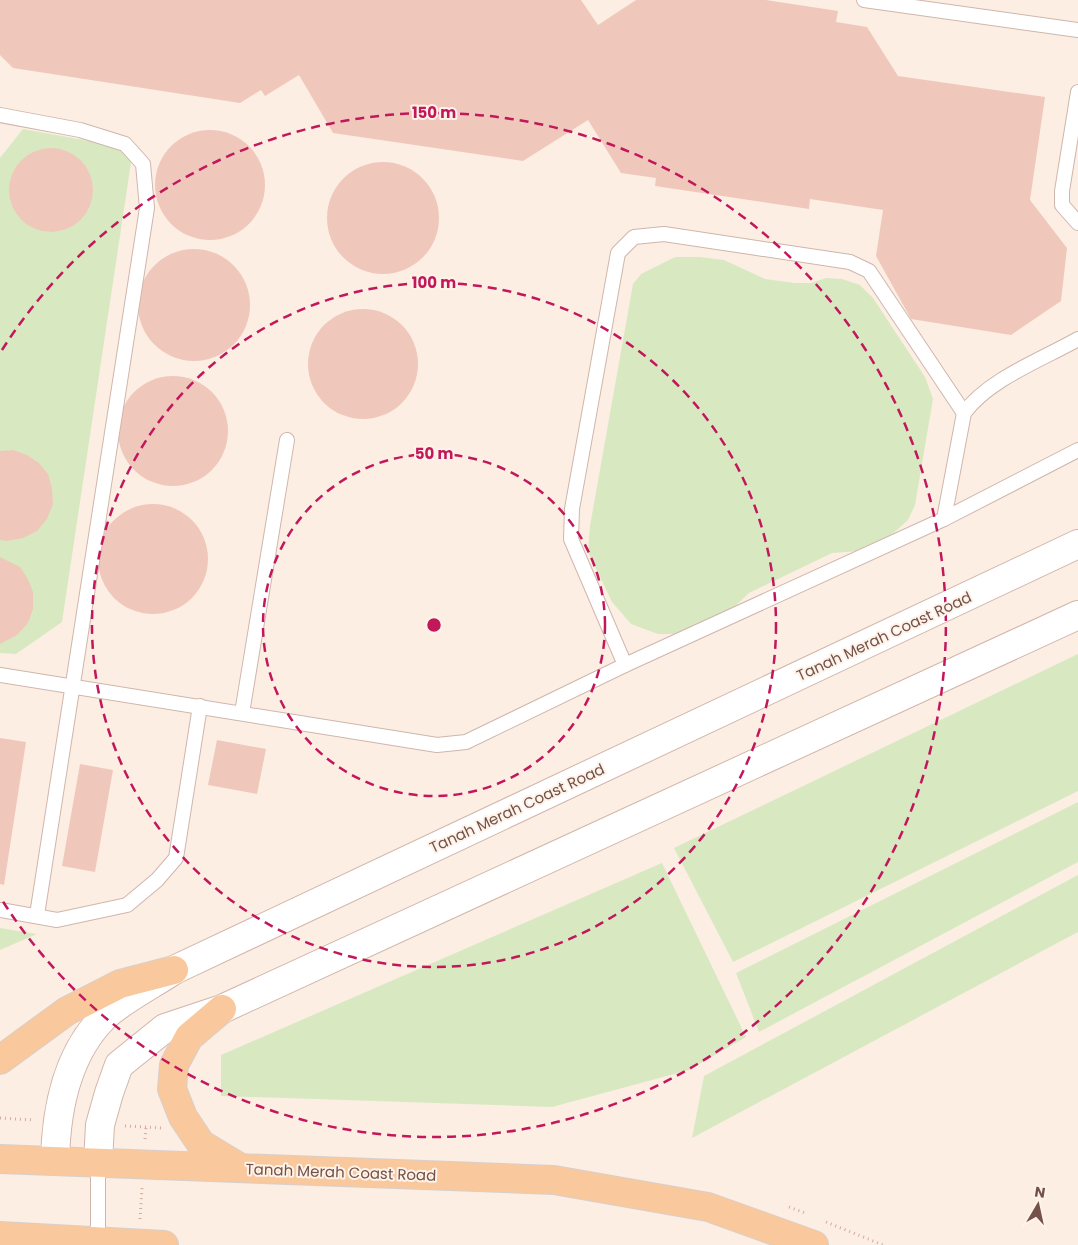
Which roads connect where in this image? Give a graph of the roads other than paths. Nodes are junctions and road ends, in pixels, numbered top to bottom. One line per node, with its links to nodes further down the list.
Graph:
1 (864, 0): 2 (lane)
2 (1078, 30)
3 (1078, 92): 5 (lane)
4 (0, 115): 15 (lane)
5 (1078, 223)
6 (1078, 339): 7 (lane)
7 (964, 413): 10 (lane); 13 (lane)
8 (287, 440): 17 (lane)
9 (1078, 450): 10 (lane)
10 (944, 519): 13 (lane)
11 (1078, 544): 20 (street, Tanah Merah Coast Road)
12 (1078, 615): 21 (street)
13 (625, 665): 17 (lane)
14 (0, 675): 15 (lane)
15 (74, 686): 16 (lane); 19 (lane)
16 (200, 706): 17 (lane); 19 (lane)
17 (242, 713)
18 (0, 910): 19 (lane)
19 (37, 915)
20 (174, 970): 22 (main road); 24 (street, Tanah Merah Coast Road)
21 (222, 1009): 25 (street); 26 (main road)
22 (0, 1060)
23 (0, 1159): 24 (main road, Tanah Merah Coast Road)
24 (56, 1161): 25 (main road, Tanah Merah Coast Road)
25 (98, 1162): 26 (main road, Tanah Merah Coast Road); 28 (lane)
26 (242, 1168): 30 (main road, Tanah Merah Coast Road)
27 (0, 1236): 28 (main road)
28 (98, 1243): 29 (main road)
29 (164, 1245)
30 (814, 1245)

